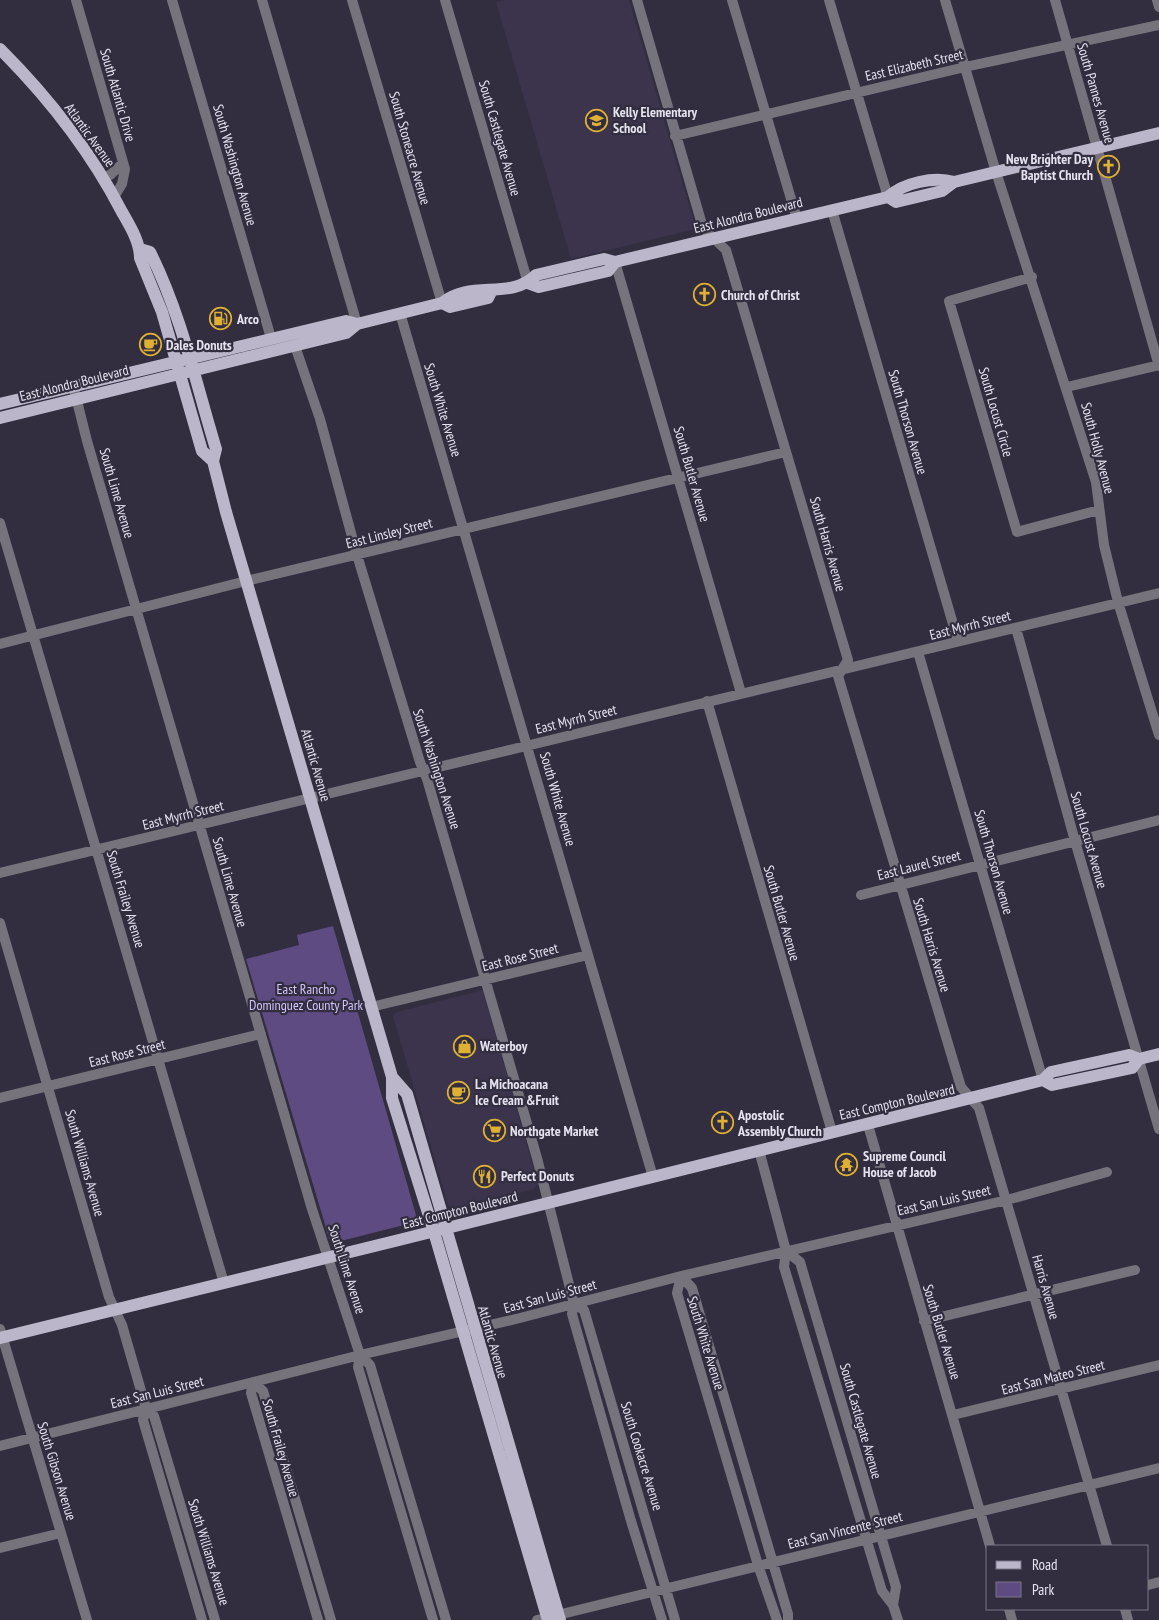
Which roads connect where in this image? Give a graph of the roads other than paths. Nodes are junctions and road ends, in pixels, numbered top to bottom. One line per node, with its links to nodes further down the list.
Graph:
1 (76, 0): 22 (street, South Atlantic Drive)
2 (172, 0): 37 (street, South Washington Avenue)
3 (262, 0): 36 (street)
4 (352, 0): 34 (street, South Stoneacre Avenue)
5 (445, 0): 33 (street, South Castlegate Avenue)
6 (637, 0): 20 (street, South Harris Avenue)
7 (732, 0): 18 (street)
8 (829, 0): 17 (street)
9 (944, 0): 16 (street, South Holly Avenue)
10 (1055, 0): 14 (street, South Pannes Avenue)
11 (1157, 0): 12 (street)
12 (1159, 7)
13 (1159, 25): 14 (street, East Elizabeth Street)
14 (1068, 45): 16 (street, East Elizabeth Street); 21 (street, South Pannes Avenue)
15 (0, 49): 24 (main road, Atlantic Avenue)
16 (965, 67): 17 (street, East Elizabeth Street); 23 (street, South Holly Avenue)
17 (857, 93): 18 (street, East Elizabeth Street); 26 (street)
18 (766, 114): 20 (street, East Elizabeth Street); 28 (street)
19 (1159, 133): 21 (main road, East Alondra Boulevard)
20 (675, 136): 29 (street, South Harris Avenue)
21 (1097, 148): 23 (main road, East Alondra Boulevard); 40 (street, South Pannes Avenue)
22 (123, 163): 24 (street); 25 (street, South Atlantic Drive)
23 (996, 172): 26 (main road, East Alondra Boulevard); 32 (street, South Holly Avenue)
24 (102, 177): 25 (main road, Atlantic Avenue)
25 (114, 197): 30 (main road, Atlantic Avenue)
26 (888, 197): 27 (main road, East Alondra Boulevard)
27 (832, 210): 28 (main road, East Alondra Boulevard); 59 (street, South Thorson Avenue)
28 (797, 219): 29 (main road, East Alondra Boulevard)
29 (714, 239): 31 (main road, East Alondra Boulevard); 46 (street, South Harris Avenue)
30 (140, 249): 39 (main road, Atlantic Avenue); 41 (main road, Atlantic Avenue)
31 (616, 262): 33 (main road, East Alondra Boulevard); 48 (street, South Butler Avenue)
32 (1032, 278): 42 (street, South Holly Avenue); 49 (street, South Locust Circle)
33 (528, 283): 34 (main road, East Alondra Boulevard)
34 (442, 303): 35 (main road, East Alondra Boulevard)
35 (400, 314): 36 (main road, East Alondra Boulevard); 51 (street, South White Avenue)
36 (357, 324): 37 (main road, East Alondra Boulevard); 38 (main road, East Alondra Boulevard)
37 (271, 338): 39 (main road, East Alondra Boulevard)
38 (295, 346): 39 (main road, East Alondra Boulevard); 52 (street, South Washington Avenue)
39 (191, 364): 41 (main road, East Alondra Boulevard); 47 (main road, Atlantic Avenue)
40 (1159, 365): 42 (street)
41 (177, 367): 43 (main road, East Alondra Boulevard); 47 (main road, Atlantic Avenue)
42 (1067, 387): 49 (street, South Holly Avenue)
43 (75, 392): 44 (main road, East Alondra Boulevard); 45 (main road, East Alondra Boulevard); 56 (street, South Lime Avenue)
44 (0, 404)
45 (0, 418)
46 (786, 452): 48 (street, East Linsley Street); 62 (street, South Harris Avenue)
47 (212, 461): 53 (main road, Atlantic Avenue)
48 (679, 477): 51 (street, East Linsley Street); 63 (street, South Butler Avenue)
49 (1100, 510): 55 (street, South Holly Avenue)
50 (0, 523): 58 (street, South Frailey Avenue)
51 (464, 529): 52 (street, East Linsley Street); 66 (street, South White Avenue)
52 (357, 555): 53 (street, East Linsley Street); 67 (street, South Washington Avenue)
53 (246, 581): 56 (street, East Linsley Street); 68 (main road, Atlantic Avenue)
54 (1159, 593): 55 (street, East Myrrh Street)
55 (1118, 602): 57 (street, East Myrrh Street); 65 (street, South Holly Avenue)
56 (137, 609): 58 (street, East Linsley Street); 70 (street, South Lime Avenue)
57 (1016, 628): 59 (street, East Myrrh Street); 71 (street, South Locust Avenue)
58 (32, 636): 60 (street, East Linsley Street); 72 (street, South Frailey Avenue)
59 (958, 641): 61 (street, East Myrrh Street)
60 (0, 644)
61 (918, 652): 62 (street, East Myrrh Street); 73 (street, South Thorson Avenue)
62 (843, 669): 63 (street, East Myrrh Street); 75 (street, South Harris Avenue)
63 (741, 694): 64 (street, East Myrrh Street)
64 (707, 701): 66 (street, East Myrrh Street); 91 (street, South Butler Avenue)
65 (1159, 735)
66 (528, 746): 67 (street, East Myrrh Street); 78 (street, South White Avenue)
67 (424, 770): 68 (street, East Myrrh Street); 79 (street, South Washington Avenue)
68 (310, 798): 70 (street, East Myrrh Street); 80 (main road, Atlantic Avenue)
69 (1159, 820): 71 (street, East Laurel Street)
70 (200, 825): 72 (street, East Myrrh Street); 81 (street, South Lime Avenue)
71 (1075, 841): 73 (street, East Laurel Street); 84 (street, South Locust Avenue)
72 (96, 850): 74 (street, East Myrrh Street); 83 (street, South Frailey Avenue)
73 (980, 864): 75 (street, East Laurel Street); 85 (street, South Thorson Avenue)
74 (0, 873)
75 (899, 884): 76 (street, East Laurel Street); 88 (street, South Harris Avenue)
76 (861, 894)
77 (0, 923): 86 (street, South Williams Avenue)
78 (588, 955): 79 (street, East Rose Street); 94 (street, South White Avenue)
79 (486, 980): 80 (street, East Rose Street); 96 (street, South Washington Avenue)
80 (371, 1007): 98 (main road, Atlantic Avenue)
81 (260, 1034): 83 (street, East Rose Street); 100 (street, South Lime Avenue)
82 (1159, 1054): 84 (main road, East Compton Boulevard)
83 (159, 1059): 86 (street, East Rose Street); 103 (street, South Frailey Avenue)
84 (1139, 1059): 85 (main road, East Compton Boulevard); 90 (street, South Locust Avenue)
85 (1043, 1080): 88 (main road, East Compton Boulevard)
86 (48, 1086): 87 (street, East Rose Street); 106 (street, South Williams Avenue)
87 (0, 1098)
88 (971, 1099): 89 (main road, East Compton Boulevard); 95 (street, Harris Avenue)
89 (868, 1125): 91 (main road, East Compton Boulevard); 97 (street, South Butler Avenue)
90 (1159, 1129)
91 (832, 1132): 92 (main road, East Compton Boulevard)
92 (759, 1150): 94 (main road, East Compton Boulevard); 99 (street, South Castlegate Avenue)
93 (1108, 1172): 95 (street, East San Luis Street)
94 (653, 1177): 96 (main road, East Compton Boulevard)
95 (1007, 1200): 97 (street, East San Luis Street); 104 (street, Harris Avenue)
96 (548, 1203): 98 (main road, East Compton Boulevard); 105 (street, South Cookacre Avenue)
97 (896, 1226): 99 (street, East San Luis Street); 107 (street, South Butler Avenue)
98 (440, 1230): 100 (main road, East Compton Boulevard); 108 (main road, Atlantic Avenue)
99 (786, 1251): 102 (street, East San Luis Street); 122 (street, South Castlegate Avenue); 123 (street, South Castlegate Avenue)
100 (330, 1258): 103 (main road, East Compton Boulevard); 110 (street, South Lime Avenue)
101 (1134, 1270): 104 (street)
102 (681, 1276): 105 (street, East San Luis Street); 127 (street, South White Avenue); 128 (street, South White Avenue)
103 (224, 1283): 106 (main road, East Compton Boulevard)
104 (1034, 1294): 107 (street); 113 (street, Harris Avenue)
105 (574, 1304): 108 (street, East San Luis Street); 129 (street, South Cookacre Avenue); 130 (street, South Cookacre Avenue)
106 (114, 1310): 109 (main road, East Compton Boulevard); 114 (street, South Williams Avenue)
107 (924, 1321): 115 (street, South Butler Avenue)
108 (468, 1331): 110 (street, East San Luis Street); 132 (main road, Atlantic Avenue)
109 (1, 1335): 116 (street, South Gibson Avenue)
110 (360, 1355): 112 (street, East San Luis Street); 138 (street, South Lime Avenue); 139 (street, South Lime Avenue)
111 (1159, 1365): 113 (street, East San Mateo Street)
112 (253, 1382): 114 (street, East San Luis Street); 136 (street, South Frailey Avenue); 137 (street, South Frailey Avenue)
113 (1061, 1390): 115 (street, East San Mateo Street); 119 (street, Harris Avenue)
114 (146, 1408): 116 (street, East San Luis Street); 134 (street, South Williams Avenue); 135 (street, South Williams Avenue)
115 (953, 1415): 120 (street, South Butler Avenue)
116 (32, 1438): 117 (street, East San Luis Street); 121 (street, South Gibson Avenue)
117 (0, 1446)
118 (1159, 1468): 119 (street, East San Vincente Street)
119 (1090, 1485): 120 (street, East San Vincente Street); 125 (street)
120 (980, 1511): 122 (street, East San Vincente Street); 124 (street, South Butler Avenue)
121 (61, 1534): 126 (street); 133 (street, South Gibson Avenue)
122 (880, 1536): 123 (street, East San Vincente Street); 131 (street, South Castlegate Avenue)
123 (866, 1539): 127 (street, East San Vincente Street); 131 (street, South Castlegate Avenue)
124 (990, 1545)
125 (1107, 1545)
126 (0, 1548)
127 (772, 1562): 128 (street, East San Vincente Street); 143 (street, South White Avenue)
128 (758, 1565): 129 (street, East San Vincente Street); 142 (street, South White Avenue)
129 (667, 1589): 130 (street, East San Vincente Street); 141 (street, South Cookacre Avenue)
130 (654, 1592): 132 (street, East San Vincente Street); 140 (street, South Cookacre Avenue)
131 (893, 1605): 144 (street, South Castlegate Avenue)
132 (550, 1618)
133 (87, 1620)
134 (202, 1620)
135 (215, 1620)
136 (318, 1620)
137 (331, 1620)
138 (434, 1620)
139 (446, 1620)
140 (662, 1620)
141 (676, 1620)
142 (777, 1620)
143 (788, 1620)
144 (898, 1620)

